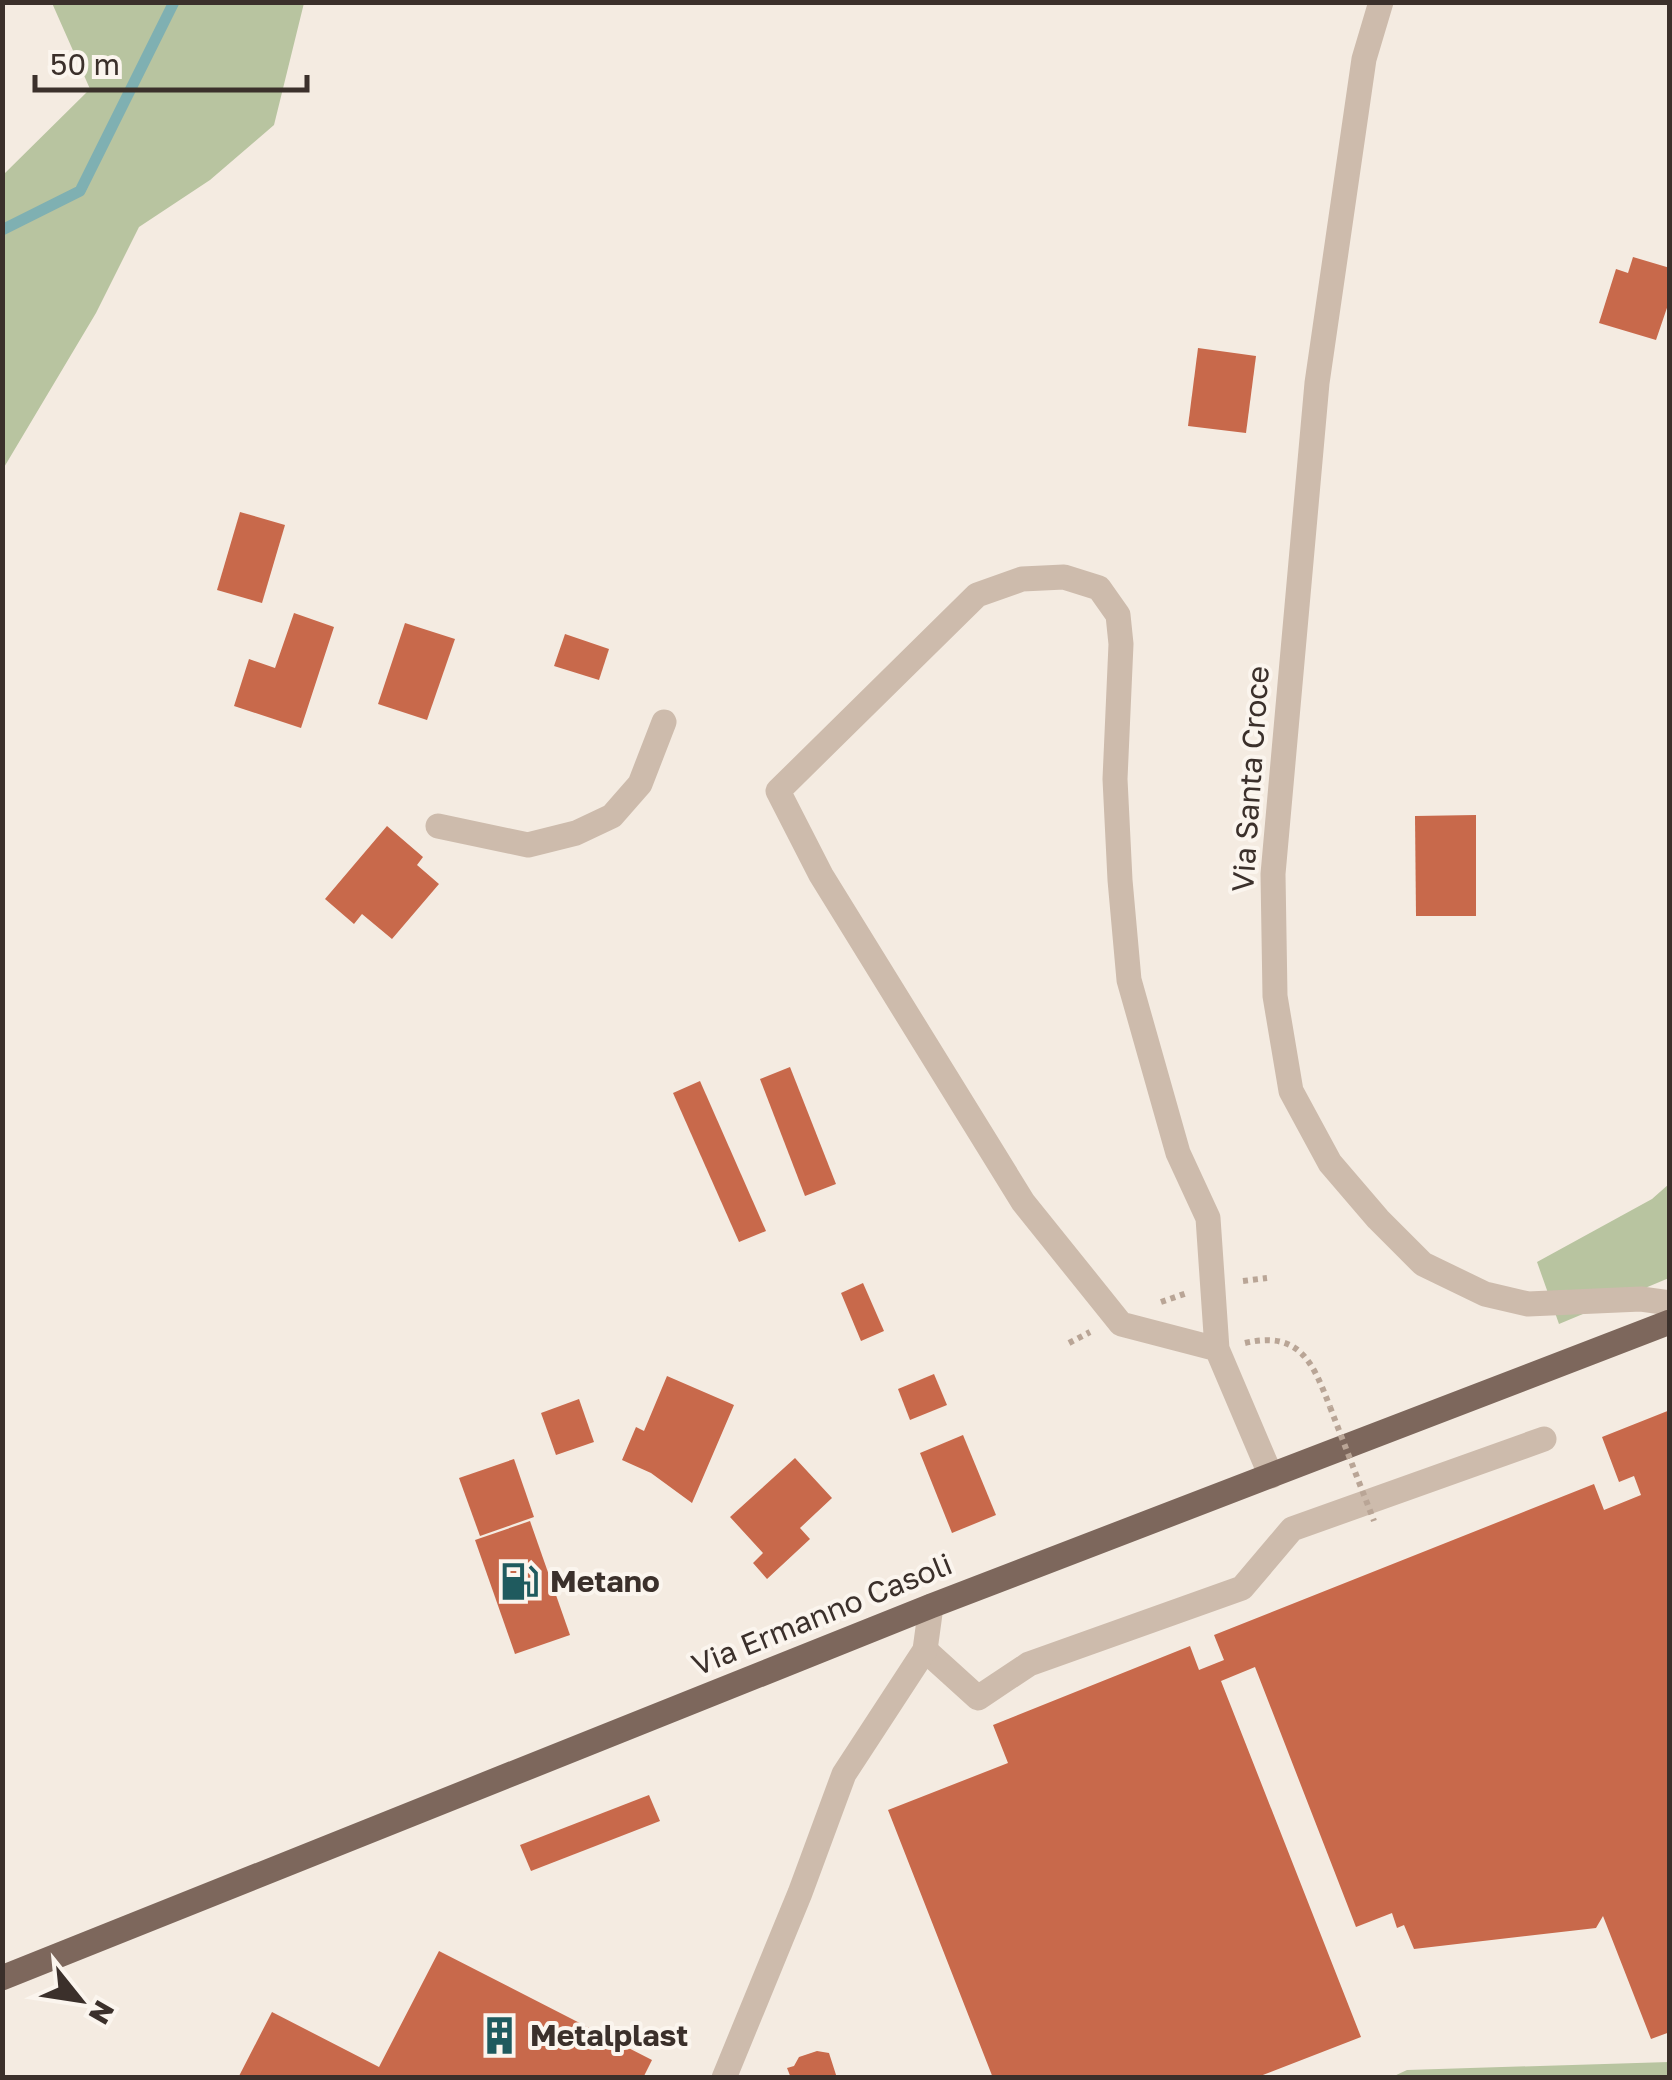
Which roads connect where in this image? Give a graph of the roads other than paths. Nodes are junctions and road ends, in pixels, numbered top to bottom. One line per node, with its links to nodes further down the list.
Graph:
1 (1381, 2): 4 (street, Via Santa Croce)
2 (664, 722): 3 (street)
3 (438, 826)
4 (1670, 1303)
5 (1670, 1322): 8 (main road, Via Ermanno Casoli)
6 (1217, 1350): 6 (street); 8 (street)
7 (1544, 1439): 10 (street)
8 (1270, 1476): 9 (main road, Via Ermanno Casoli)
9 (931, 1606): 10 (street); 11 (main road, Via Ermanno Casoli)
10 (924, 1650): 12 (street)
11 (2, 1978)
12 (724, 2078)

